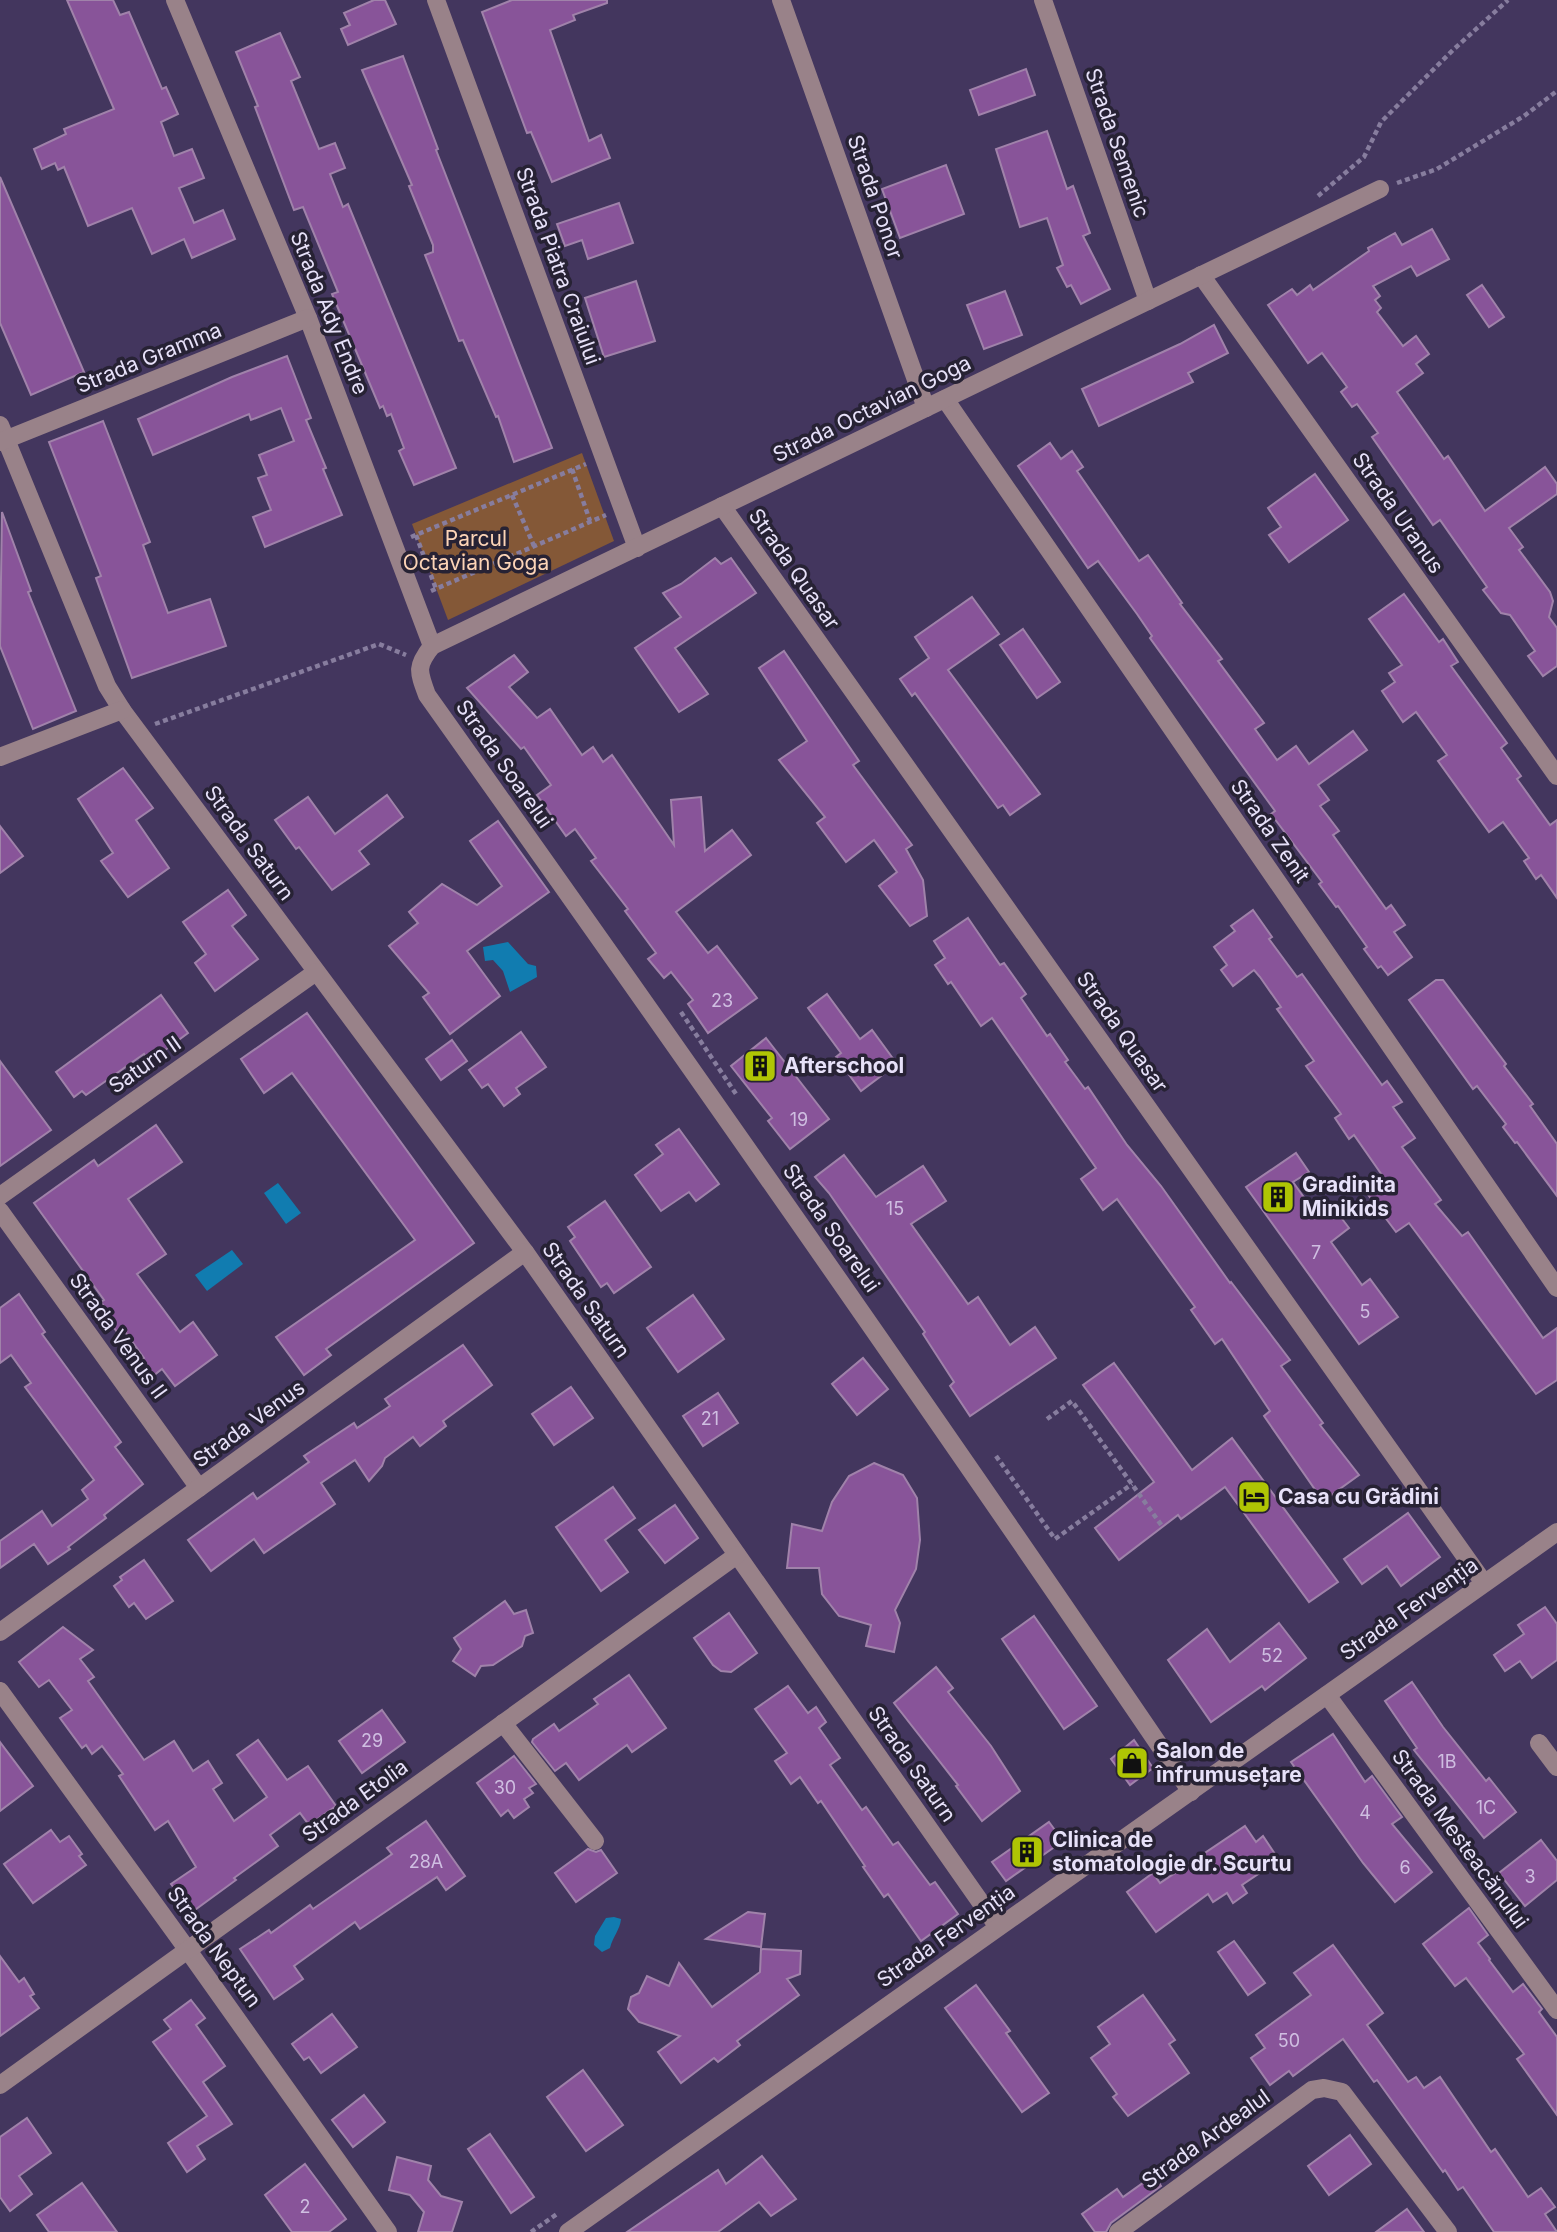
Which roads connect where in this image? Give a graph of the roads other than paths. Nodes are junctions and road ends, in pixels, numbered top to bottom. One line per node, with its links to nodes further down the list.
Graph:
1 (175, 0): 8 (street, Strada Ady Endre)
2 (436, 0): 13 (street, Strada Piatra Craiului)
3 (781, 0): 10 (street, Strada Ponor)
4 (1043, 0): 7 (street, Strada Semenic)
5 (1380, 189): 6 (street, Strada Octavian Goga)
6 (1201, 275): 7 (street, Strada Octavian Goga); 18 (street, Strada Uranus)
7 (1147, 301): 9 (street, Strada Octavian Goga)
8 (308, 318): 11 (street, Strada Gramma); 14 (street, Strada Ady Endre)
9 (945, 398): 10 (street, Strada Octavian Goga); 23 (street, Strada Zenit)
10 (926, 408): 12 (street, Strada Octavian Goga)
11 (2, 435): 16 (street, Strada Gramma)
12 (722, 506): 13 (street, Strada Octavian Goga); 27 (street, Strada Quasar)
13 (637, 548): 14 (street, Strada Octavian Goga)
14 (432, 646): 15 (street, Strada Octavian Goga)
15 (427, 695): 34 (street, Strada Soarelui)
16 (122, 710): 17 (street); 19 (street, Strada Saturn)
17 (0, 757)
18 (1557, 776)
19 (316, 972): 20 (street, Saturn II); 22 (street, Strada Saturn)
20 (0, 1196)
21 (0, 1211): 24 (street, Strada Venus II)
22 (525, 1252): 24 (street, Strada Venus); 26 (street, Strada Saturn)
23 (1557, 1288)
24 (199, 1488): 28 (street, Strada Venus)
25 (1557, 1532): 27 (street, Strada Fervenția)
26 (737, 1555): 31 (street, Strada Etolia); 36 (street, Strada Saturn)
27 (1484, 1583): 30 (street, Strada Fervenția)
28 (0, 1632)
29 (0, 1691): 37 (street, Strada Neptun)
30 (1327, 1695): 34 (street, Strada Fervenția); 38 (street, Strada Mesteacănului)
31 (503, 1723): 35 (street); 37 (street, Strada Etolia)
32 (1539, 1743): 33 (street)
33 (1557, 1767)
34 (1191, 1792): 36 (street, Strada Fervenția)
35 (595, 1841)
36 (998, 1927): 41 (street, Strada Fervenția)
37 (187, 1949): 39 (street, Strada Etolia); 40 (street, Strada Neptun)
38 (1554, 1999)
39 (0, 2085)
40 (388, 2232)
41 (568, 2232)
42 (1118, 2232): 43 (street, Strada Ardealul)
43 (1448, 2232)

